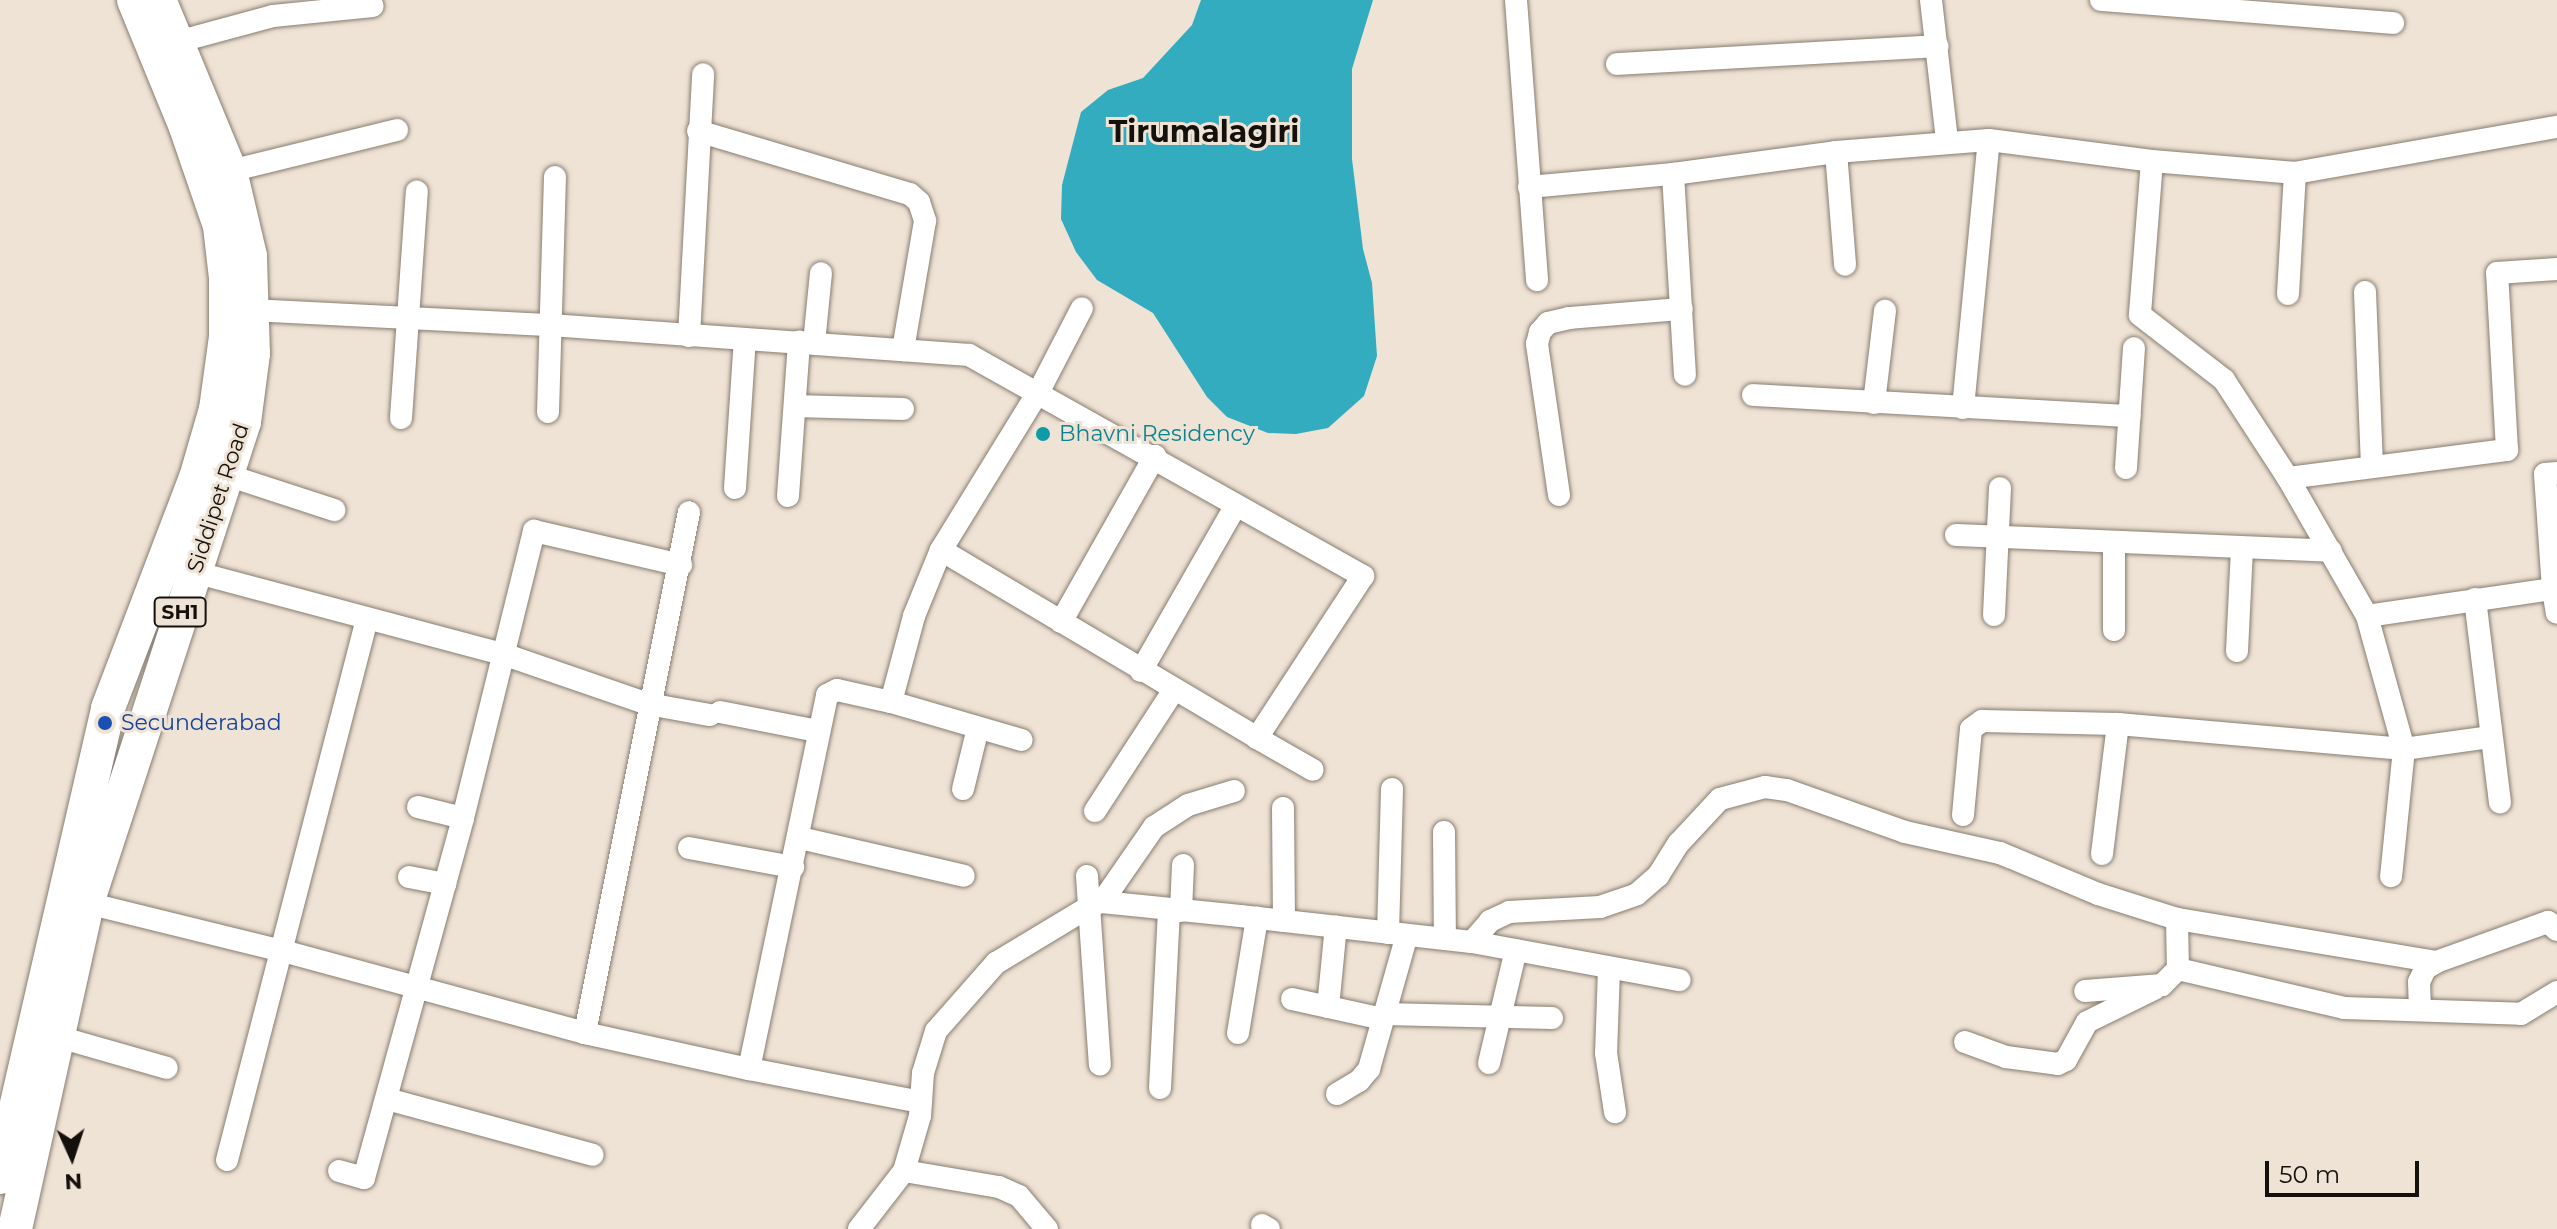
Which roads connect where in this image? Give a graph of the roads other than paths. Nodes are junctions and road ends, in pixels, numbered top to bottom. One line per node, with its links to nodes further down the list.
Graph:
1 (134, 0): 158 (main road, Siddipet Road / SH1)
2 (159, 0): 8 (main road, Siddipet Road / SH1)
3 (1516, 0): 23 (street)
4 (1931, 0): 9 (street)
5 (2101, 0): 7 (street)
6 (373, 6): 8 (street)
7 (2393, 23)
8 (177, 42): 19 (main road, Siddipet Road / SH1)
9 (1937, 46): 10 (street); 16 (street)
10 (1617, 64)
11 (703, 74): 14 (street)
12 (2557, 127): 20 (street)
13 (397, 130): 19 (street)
14 (698, 131): 37 (street); 41 (street)
15 (1989, 140): 16 (street); 18 (street); 47 (street)
16 (1947, 141): 17 (street)
17 (1836, 152): 21 (street); 25 (street)
18 (2152, 161): 20 (street); 57 (street)
19 (230, 171): 33 (main road, Siddipet Road / SH1)
20 (2295, 173): 30 (street)
21 (1673, 174): 23 (street); 32 (street)
22 (555, 177): 36 (street)
23 (1529, 187): 28 (street)
24 (417, 192): 35 (street)
25 (1845, 265)
26 (2557, 269): 53 (street)
27 (821, 273): 39 (street)
28 (1537, 280)
29 (2365, 292): 53 (street)
30 (2288, 294)
31 (1082, 308): 43 (street)
32 (1682, 309): 42 (street); 60 (street)
33 (252, 310): 35 (street); 56 (main road, Siddipet Road / SH1)
34 (1885, 311): 45 (street)
35 (408, 317): 36 (street); 51 (street)
36 (551, 325): 37 (street); 49 (street)
37 (689, 336): 38 (street)
38 (745, 339): 39 (street); 58 (street)
39 (807, 342): 41 (street); 46 (street)
40 (2134, 348): 50 (street)
41 (903, 350): 43 (street)
42 (1685, 375)
43 (1039, 391): 52 (street); 69 (street)
44 (1753, 395): 45 (street)
45 (1874, 403): 47 (street)
46 (795, 406): 48 (street); 61 (street)
47 (1963, 408): 50 (street)
48 (903, 409)
49 (548, 412)
50 (2129, 416): 54 (street)
51 (401, 418)
52 (1155, 456): 62 (street); 79 (street)
53 (2372, 467): 57 (street)
54 (2126, 468)
55 (2557, 473): 73 (street)
56 (227, 475): 63 (street); 72 (main road, Siddipet Road / SH1)
57 (2288, 478): 70 (street)
58 (735, 488)
59 (2000, 488): 66 (street)
60 (1559, 495)
61 (788, 496)
62 (1236, 505): 83 (street); 91 (street)
63 (334, 510)
64 (689, 512): 71 (street)
65 (1956, 535): 66 (street)
66 (1998, 537): 67 (street); 76 (street)
67 (2114, 542): 68 (street); 80 (street)
68 (2242, 549): 70 (street); 81 (street)
69 (941, 550): 79 (street); 85 (street)
70 (2331, 551): 77 (street)
71 (681, 565): 82 (street); 86 (street)
72 (194, 572): 78 (street); 115 (main road, Siddipet Road / SH1)
73 (2553, 589): 74 (street); 75 (street)
74 (2475, 599): 77 (street); 90 (street)
75 (2557, 613)
76 (1994, 615)
77 (2367, 616): 93 (street)
78 (367, 619): 82 (street); 127 (street)
79 (1061, 622): 83 (street)
80 (2114, 630)
81 (2237, 651)
82 (503, 654): 86 (street); 103 (street)
83 (1141, 671): 84 (street)
84 (1174, 690): 91 (street); 101 (street)
85 (891, 702): 88 (street); 89 (street)
86 (648, 704): 89 (street); 141 (street)
87 (2118, 724): 93 (street); 102 (street); 107 (street)
88 (978, 728): 92 (street); 95 (street)
89 (818, 731): 105 (street)
90 (2489, 737): 93 (street); 98 (street)
91 (1257, 738): 94 (street)
92 (1022, 740)
93 (2404, 749): 112 (street)
94 (1313, 770)
95 (963, 789)
96 (1392, 789): 123 (street)
97 (1234, 791): 116 (street)
98 (2500, 802)
99 (418, 807): 103 (street)
100 (1283, 808): 120 (street)
101 (1095, 811)
102 (1963, 815)
103 (463, 818): 114 (street)
104 (1444, 832): 124 (street)
105 (800, 838): 109 (street); 110 (street)
106 (689, 848): 109 (street)
107 (2102, 854)
108 (1183, 865): 117 (street)
109 (793, 867): 148 (street)
110 (964, 876)
111 (1087, 876): 116 (street)
112 (2391, 876)
113 (409, 877): 114 (street)
114 (445, 884): 132 (street)
115 (87, 903): 127 (street); 143 (main road, Siddipet Road / SH1)
116 (1097, 904): 117 (street); 146 (street); 152 (street)
117 (1175, 910): 118 (street); 149 (street)
118 (1257, 918): 120 (street); 142 (street)
119 (2177, 919): 125 (street); 128 (street); 130 (street)
120 (1284, 921): 121 (street)
121 (1336, 926): 123 (street); 136 (street)
122 (2557, 930): 128 (street)
123 (1398, 934): 124 (street); 138 (street)
124 (1445, 939): 125 (street)
125 (1472, 942): 126 (street)
126 (1516, 950): 129 (street); 140 (street)
127 (283, 951): 132 (street); 155 (street)
128 (2436, 962): 137 (street)
129 (1609, 969): 131 (street); 153 (street)
130 (2170, 977): 133 (street); 137 (street); 144 (street)
131 (1680, 980)
132 (416, 990): 141 (street); 151 (street)
133 (2085, 991)
134 (2557, 992): 137 (street)
135 (1292, 999): 136 (street)
136 (1328, 1007): 138 (street)
137 (2420, 1010)
138 (1384, 1016): 140 (street); 150 (street)
139 (1552, 1018): 140 (street)
140 (1498, 1019): 145 (street)
141 (585, 1033): 148 (street)
142 (1238, 1033)
143 (59, 1037): 147 (street); 159 (main road, Siddipet Road / SH1)
144 (1965, 1042)
145 (1489, 1063)
146 (1100, 1065)
147 (167, 1068)
148 (749, 1069): 152 (street)
149 (1160, 1088)
150 (1337, 1094)
151 (387, 1099): 154 (street); 156 (street)
152 (921, 1102): 157 (street)
153 (1615, 1112)
154 (593, 1155)
155 (227, 1160)
156 (339, 1171)
157 (904, 1171): 160 (street); 161 (street)
158 (0, 1177)
159 (15, 1229)
160 (859, 1229)
161 (1047, 1229)

